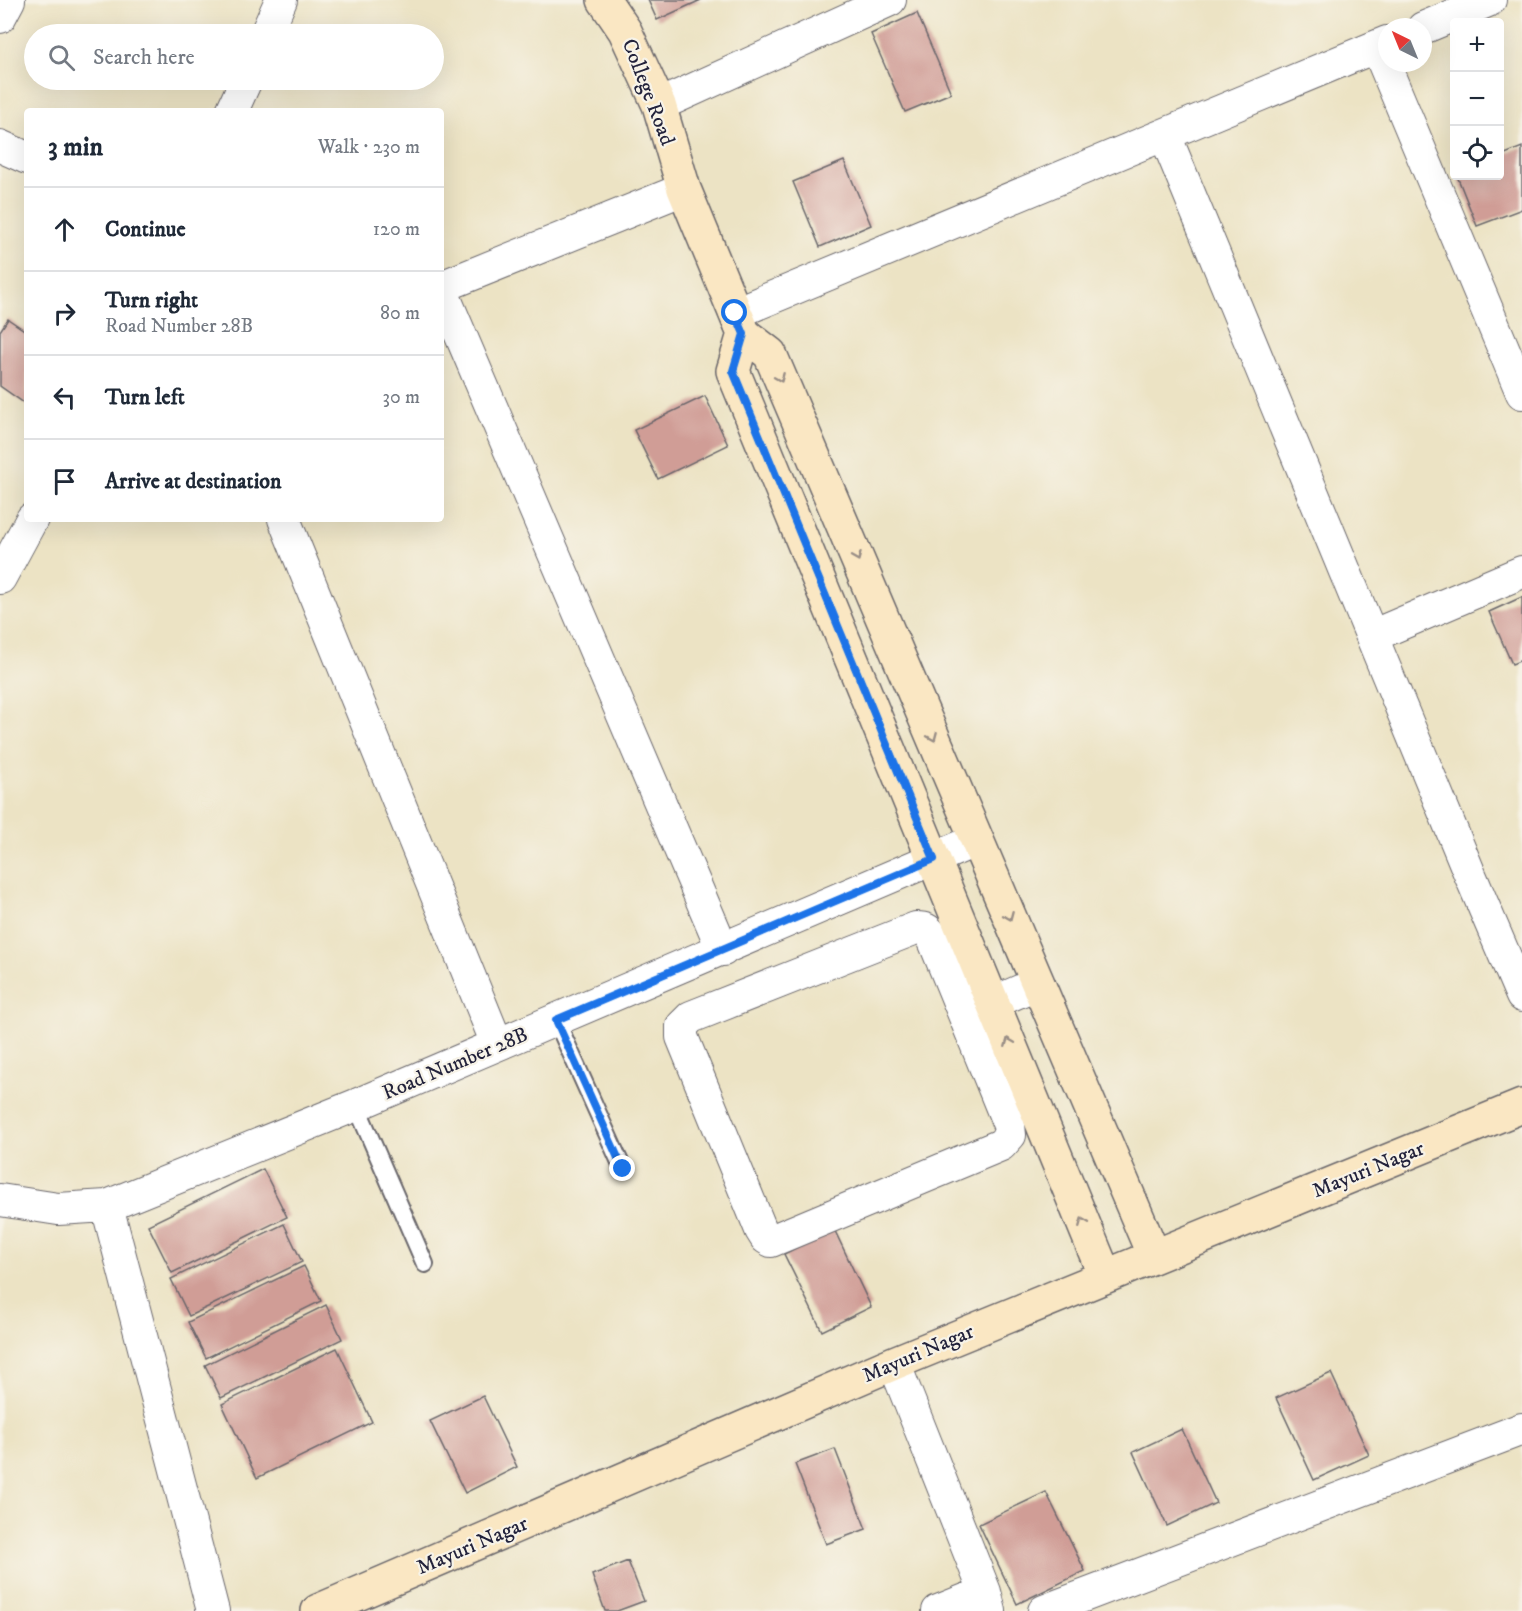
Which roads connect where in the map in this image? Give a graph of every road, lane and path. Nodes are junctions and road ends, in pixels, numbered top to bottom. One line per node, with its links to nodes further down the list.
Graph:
1 (9, 0): 7 (street)
2 (281, 0): 8 (street)
3 (604, 0): 13 (street, College Road)
4 (891, 0): 6 (street)
5 (1490, 0): 9 (street)
6 (848, 8): 13 (street)
7 (0, 17)
8 (270, 24)
9 (1432, 24)
10 (1378, 47): 15 (street)
11 (1393, 72): 22 (street)
12 (241, 90): 14 (street)
13 (659, 105): 18 (street, College Road)
14 (233, 108)
15 (1165, 135): 21 (street); 27 (street)
16 (0, 146): 17 (street)
17 (24, 157)
18 (684, 189): 19 (street); 21 (street, College Road)
19 (444, 287)
20 (444, 295): 30 (street)
21 (740, 324): 28 (street, one-way to 28); 29 (street)
22 (1522, 393)
23 (30, 522): 26 (street)
24 (285, 522): 35 (street)
25 (1522, 572): 27 (street)
26 (0, 578)
27 (1372, 636): 32 (street)
28 (977, 840): 29 (street, Road Number 28B); 31 (street, one-way to 31)
29 (934, 859): 30 (street, Road Number 28B); 33 (street)
30 (723, 950): 34 (street, Road Number 28B)
31 (1038, 983): 33 (street); 41 (street)
32 (1522, 996)
33 (979, 1009): 33 (street); 43 (street, one-way to 33)
34 (556, 1020): 35 (street, Road Number 28B); 38 (lane)
35 (497, 1044): 36 (street, Road Number 28B)
36 (356, 1105): 40 (street, Road Number 28B); 42 (lane)
37 (1522, 1106): 41 (street, Mayuri Nagar)
38 (623, 1169)
39 (0, 1200): 40 (street, Road Number 28B)
40 (107, 1206): 47 (street)
41 (1154, 1256): 43 (street, Mayuri Nagar)
42 (425, 1264)
43 (1105, 1276): 44 (street, Mayuri Nagar)
44 (894, 1363): 46 (street); 48 (street, Mayuri Nagar)
45 (1522, 1429): 50 (street)
46 (988, 1601): 49 (street)
47 (213, 1611)
48 (318, 1611)
49 (938, 1611)
50 (1044, 1611)

